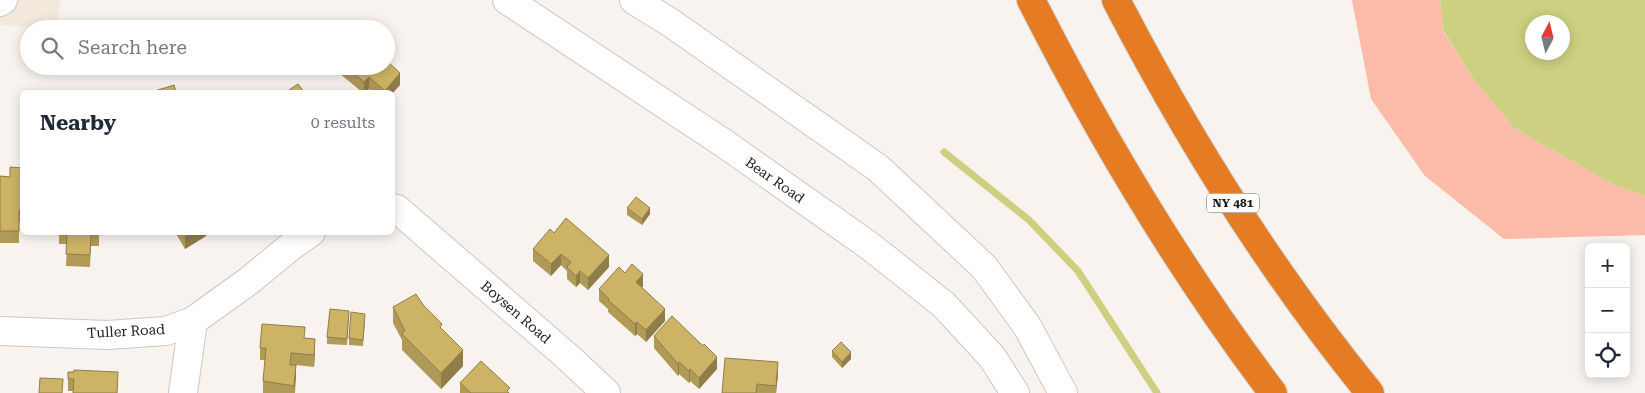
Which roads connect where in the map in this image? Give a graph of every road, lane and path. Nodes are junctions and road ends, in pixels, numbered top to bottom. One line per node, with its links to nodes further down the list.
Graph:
1 (3, 0): 6 (street)
2 (507, 0): 13 (street, Bear Road)
3 (634, 0): 14 (street)
4 (1032, 0): 15 (highway)
5 (1116, 0): 16 (highway, NY 481)
6 (0, 2)
7 (395, 209): 12 (street, Boysen Road)
8 (307, 235): 9 (street, Tuller Road)
9 (193, 322): 10 (street, Tuller Road); 11 (street)
10 (0, 331)
11 (183, 393)
12 (606, 393)
13 (1015, 393)
14 (1063, 393)
15 (1273, 393)
16 (1370, 393)

